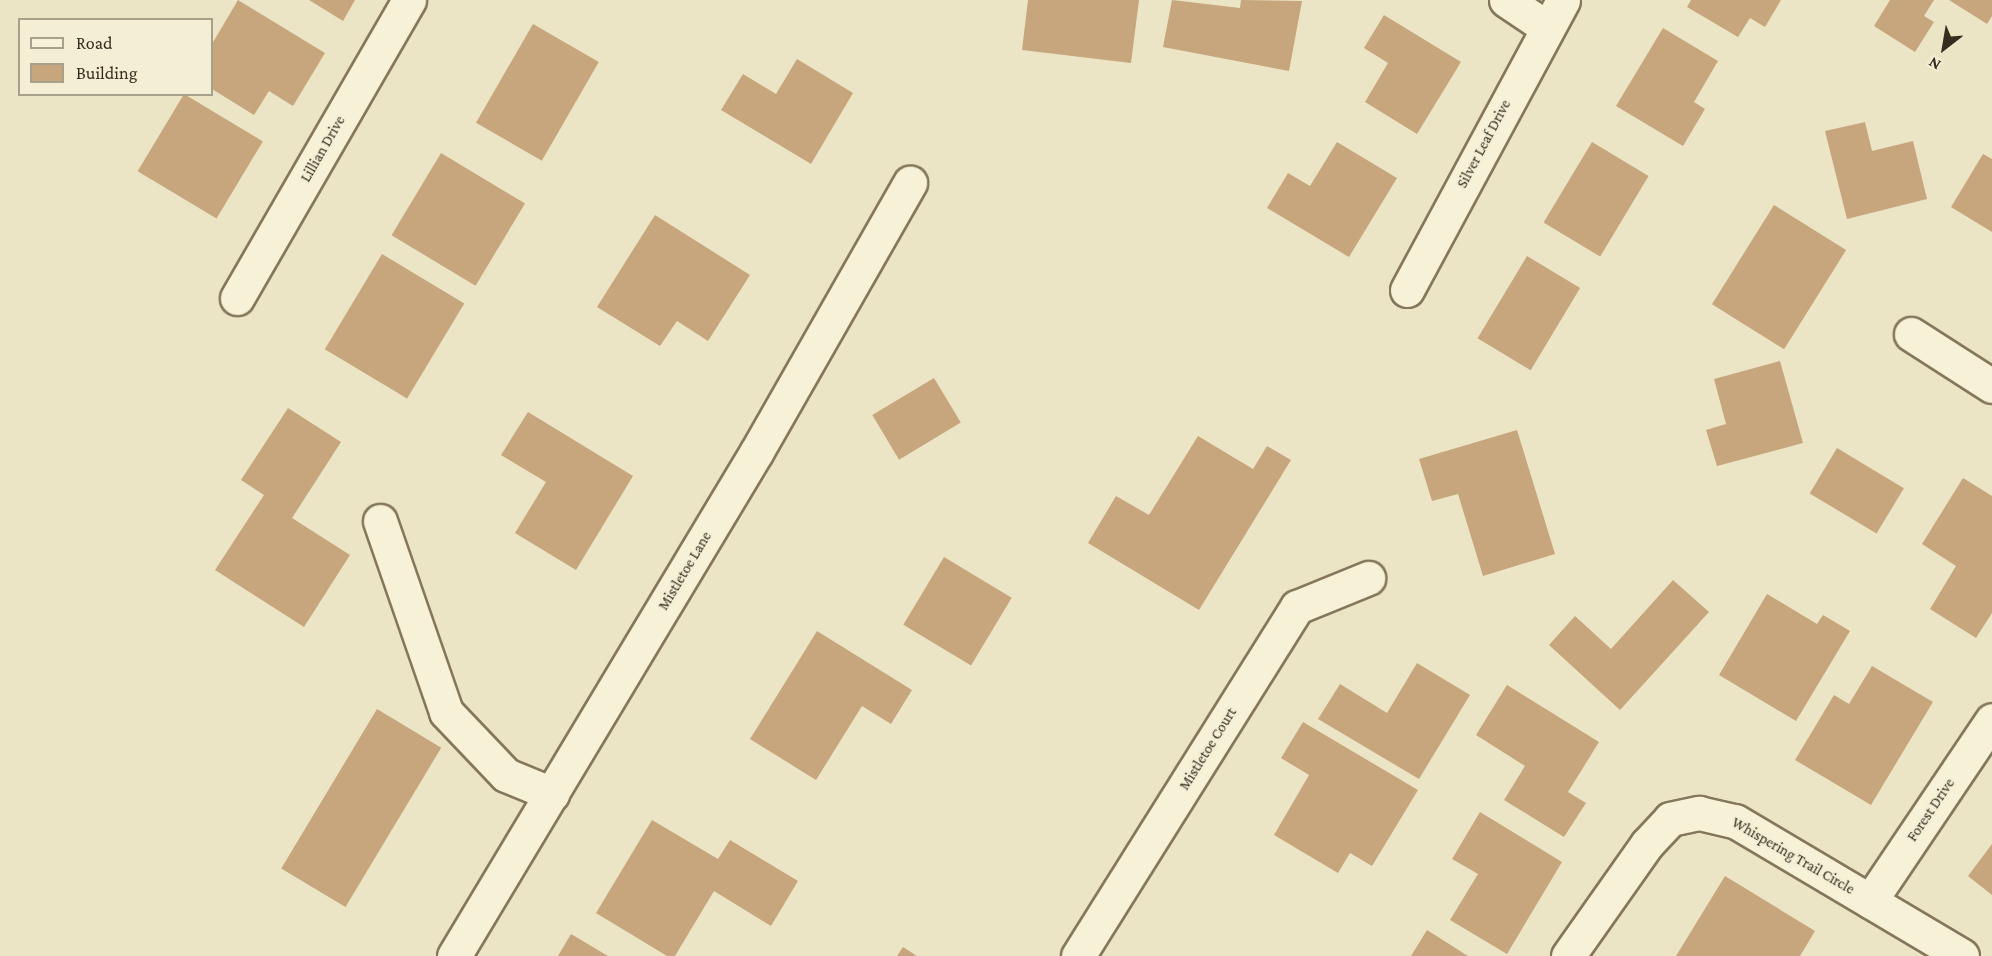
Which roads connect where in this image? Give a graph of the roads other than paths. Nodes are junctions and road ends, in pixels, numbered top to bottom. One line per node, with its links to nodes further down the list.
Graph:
1 (409, 0): 6 (street, Lillian Drive)
2 (1506, 0): 3 (street)
3 (1554, 13): 5 (street, Silver Leaf Drive)
4 (910, 183): 12 (street, Mistletoe Lane)
5 (1407, 290)
6 (237, 298)
7 (1911, 334): 8 (street)
8 (1992, 386)
9 (380, 521): 12 (street)
10 (1368, 578): 15 (street, Mistletoe Court)
11 (1992, 720): 13 (street, Forest Drive)
12 (552, 794): 14 (street, Mistletoe Lane)
13 (1870, 901): 16 (street, Whispering Trail Circle); 17 (street, Whispering Trail Circle)
14 (454, 956)
15 (1078, 956)
16 (1568, 956)
17 (1962, 956)

